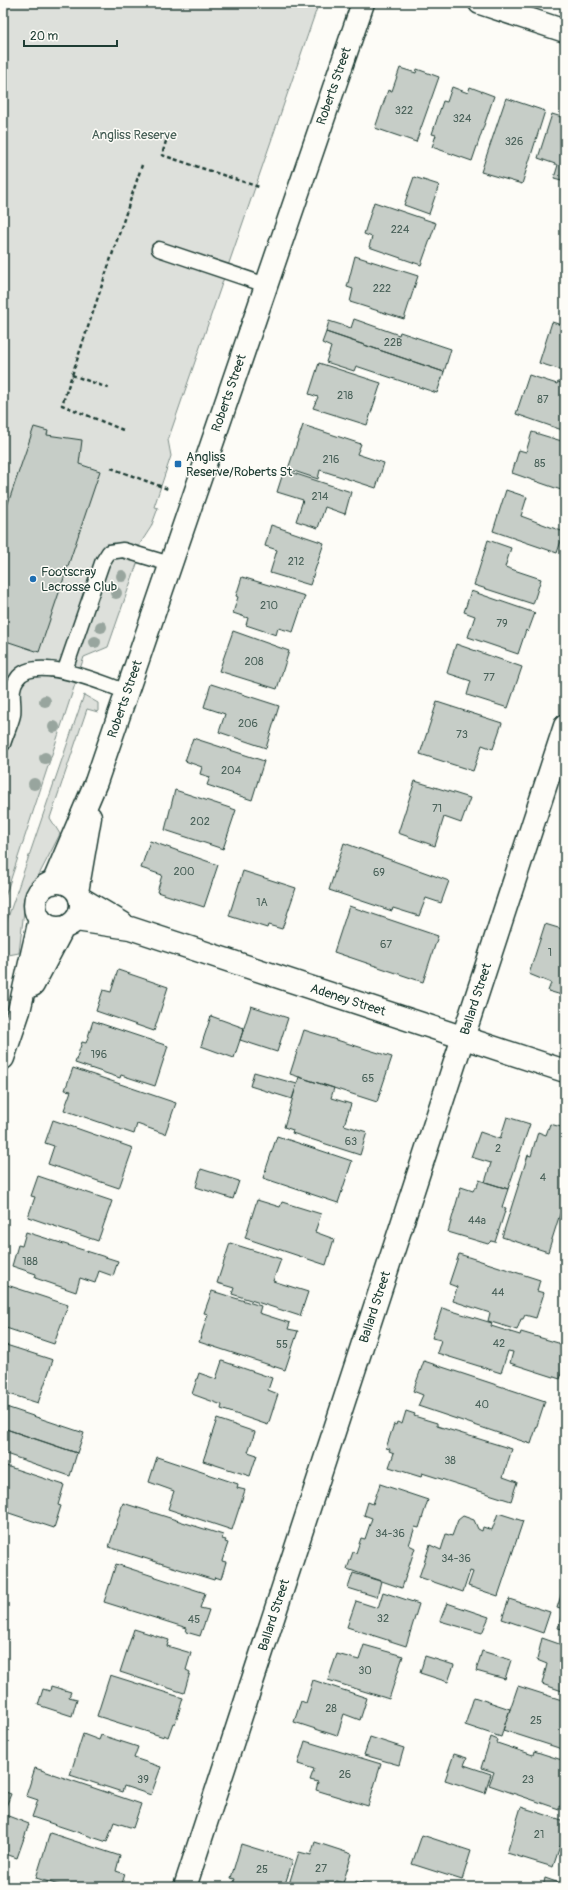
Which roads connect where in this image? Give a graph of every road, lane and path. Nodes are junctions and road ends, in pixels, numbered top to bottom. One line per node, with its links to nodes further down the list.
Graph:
1 (363, 3): 8 (street, Roberts Street)
2 (480, 3): 3 (street)
3 (565, 31)
4 (166, 140): 6 (path)
5 (142, 165): 9 (path)
6 (259, 187)
7 (159, 249): 8 (lane)
8 (266, 285): 14 (street, Roberts Street)
9 (72, 375): 10 (path); 11 (path)
10 (111, 389)
11 (123, 430)
12 (110, 468): 13 (path)
13 (169, 489)
14 (170, 564): 15 (lane); 16 (street, Roberts Street)
15 (65, 670): 16 (lane); 18 (lane)
16 (127, 692): 19 (street, Roberts Street)
17 (565, 726): 26 (street, Ballard Street)
18 (3, 744)
19 (96, 782): 20 (street, Roberts Street); 21 (street, Roberts Street)
20 (53, 883): 21 (street); 22 (street)
21 (79, 895): 23 (street); 24 (street, Adeney Street)
22 (40, 919): 23 (street); 25 (street)
23 (69, 924): 24 (street, Adeney Street); 25 (street)
24 (130, 928): 26 (street, Adeney Street)
25 (19, 1011): 27 (street)
26 (463, 1038): 28 (street, Adeney Street); 29 (street, Ballard Street)
27 (3, 1058)
28 (565, 1071)
29 (185, 1887)

